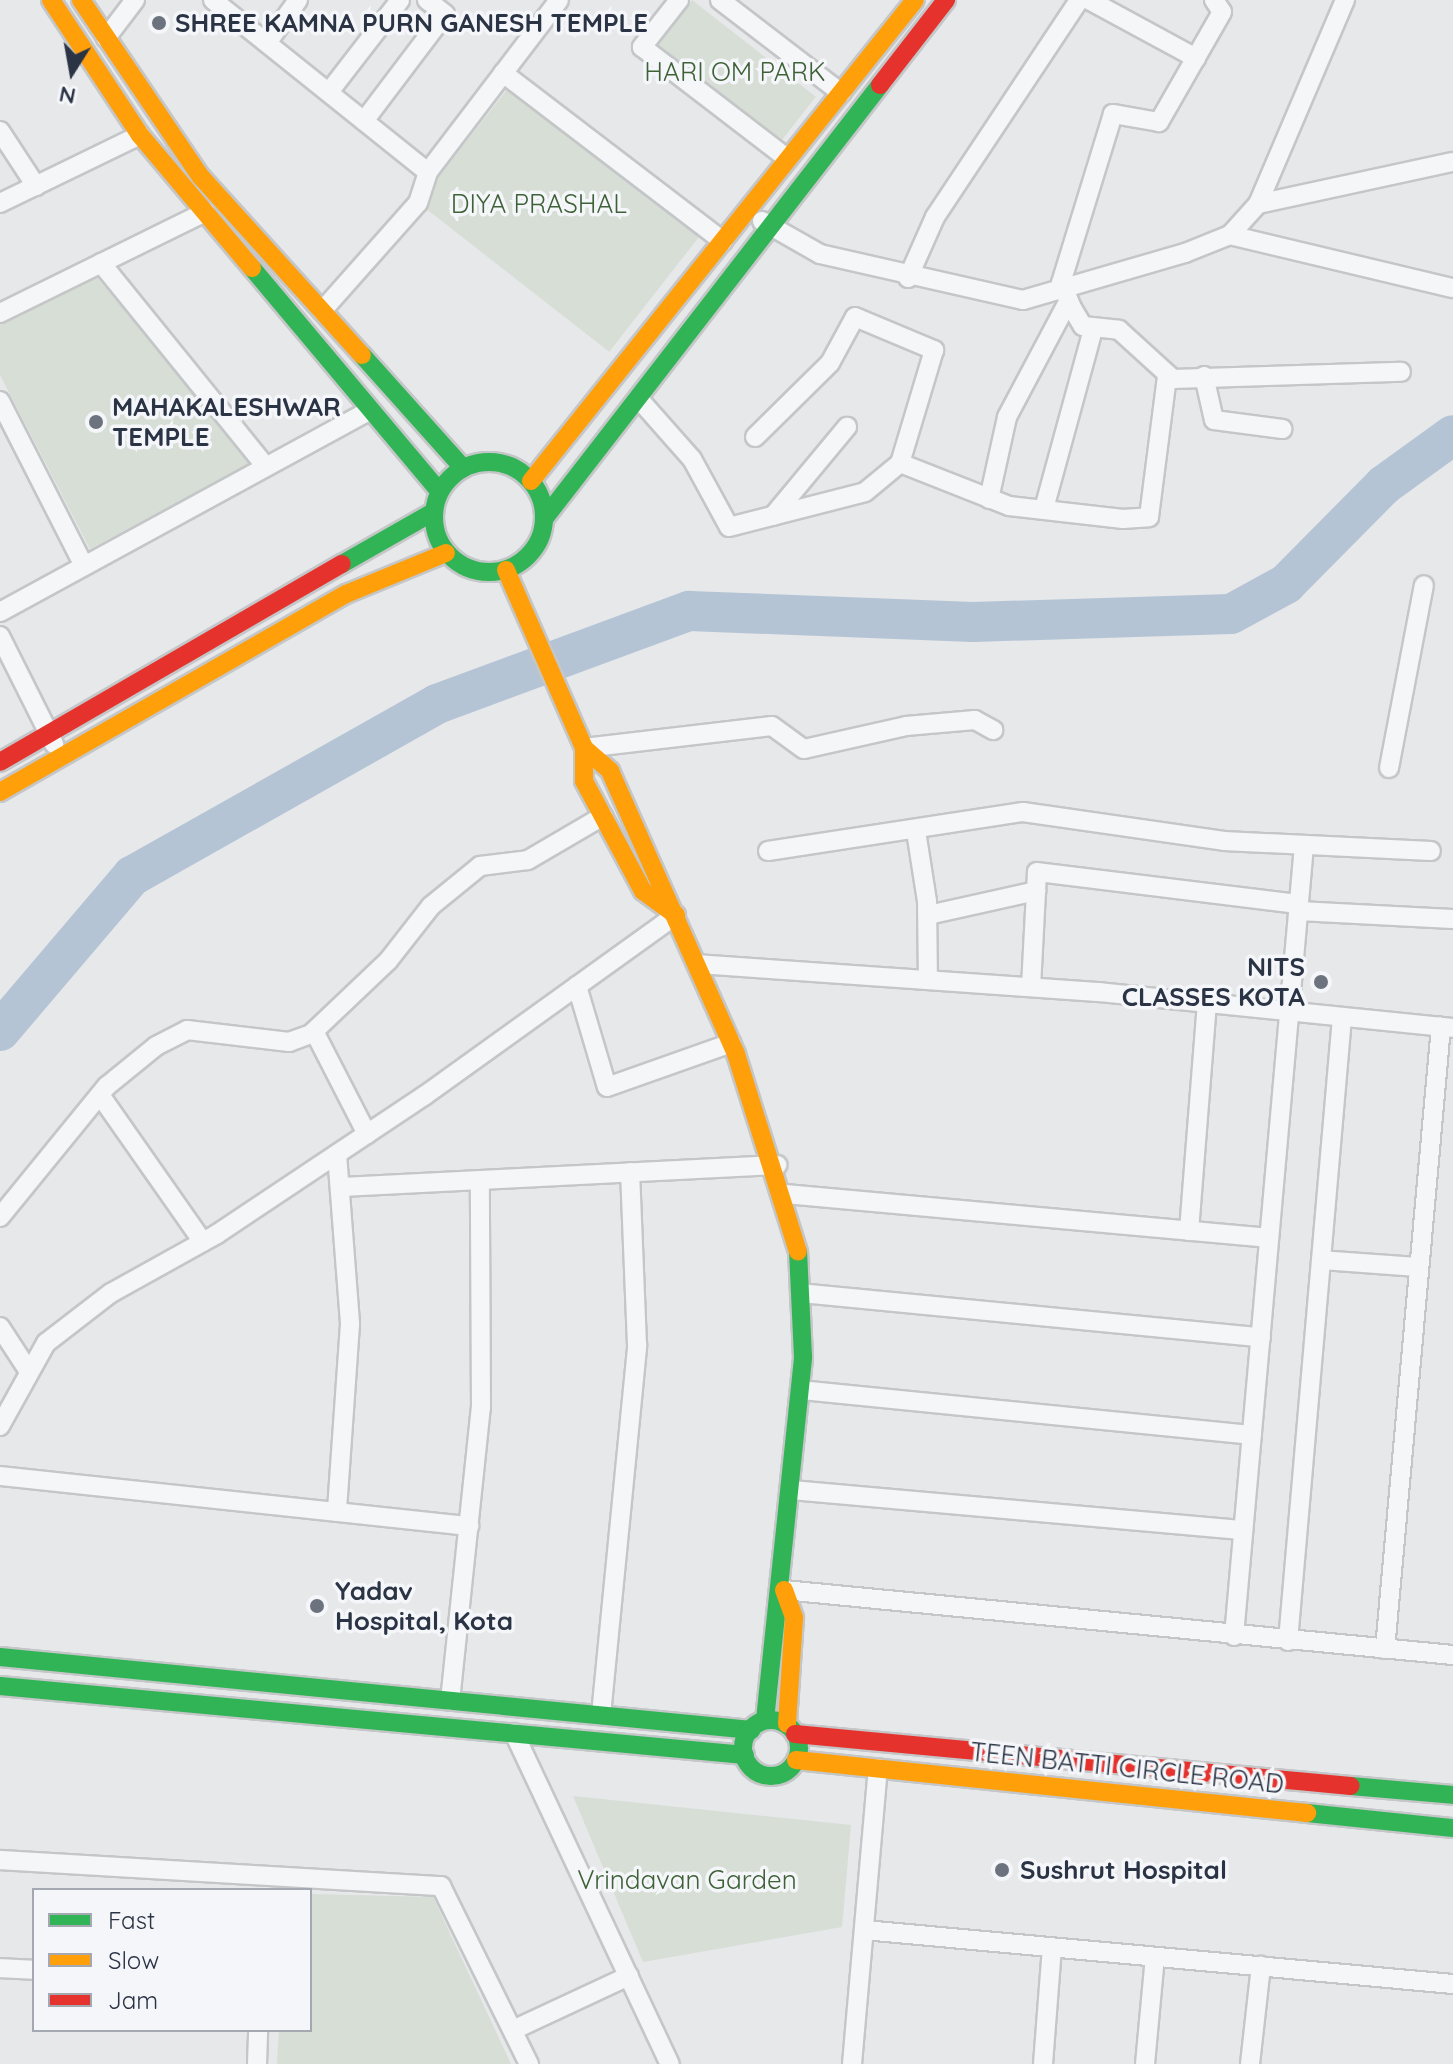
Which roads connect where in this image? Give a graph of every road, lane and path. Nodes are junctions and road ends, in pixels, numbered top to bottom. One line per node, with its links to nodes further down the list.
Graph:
1 (51, 0): 27 (street)
2 (81, 0): 19 (street)
3 (135, 0): 19 (street)
4 (213, 0): 17 (street)
5 (298, 0): 20 (street)
6 (400, 0): 23 (street)
7 (427, 0): 25 (street)
8 (679, 0): 28 (street)
9 (720, 0): 24 (street)
10 (946, 0): 18 (street)
11 (1079, 0): 40 (street)
12 (1089, 0): 21 (street)
13 (1214, 0): 21 (street)
14 (1345, 0): 33 (street)
15 (551, 3): 22 (street)
16 (904, 4): 18 (street); 24 (street)
17 (232, 6): 20 (street)
18 (925, 27): 36 (street)
19 (106, 38): 43 (street)
20 (267, 43): 23 (street)
21 (1196, 58): 42 (street)
22 (503, 73): 30 (street); 38 (street)
23 (329, 92): 25 (street)
24 (841, 93): 28 (street)
25 (364, 121): 30 (street)
26 (0, 131): 31 (street)
27 (140, 135): 31 (street); 35 (street)
28 (788, 159): 34 (street)
29 (1453, 162): 33 (street)
30 (428, 172): 43 (street)
31 (36, 186): 32 (street)
32 (0, 203)
33 (1258, 204): 37 (street)
34 (747, 211): 36 (street); 38 (street)
35 (205, 212): 39 (street); 51 (street)
36 (770, 227): 40 (street); 49 (street)
37 (1230, 235): 41 (street); 42 (street)
38 (723, 241): 58 (street)
39 (101, 263): 44 (street); 56 (street)
40 (908, 278): 42 (street)
41 (1453, 288)
42 (1065, 291): 45 (street); 60 (street)
43 (322, 311): 57 (street)
44 (0, 313)
45 (1093, 329): 47 (street); 61 (street)
46 (1401, 372): 48 (street)
47 (1167, 376): 48 (street); 61 (street)
48 (1204, 376): 53 (street)
49 (638, 398): 63 (street); 64 (street)
50 (0, 401): 66 (street)
51 (371, 410): 56 (street); 59 (street)
52 (847, 427): 63 (street)
53 (1282, 429)
54 (755, 437): 55 (street)
55 (900, 463): 60 (street); 63 (street)
56 (266, 467): 66 (street)
57 (463, 468): 58 (street); 59 (street)
58 (531, 481): 64 (street)
59 (439, 491): 62 (street)
60 (989, 499): 61 (street)
61 (1045, 505)
62 (433, 512): 65 (street); 72 (street)
63 (773, 516)
64 (544, 519): 67 (street)
65 (446, 553): 67 (street); 74 (street)
66 (84, 566): 69 (street)
67 (506, 570): 73 (street)
68 (1424, 585): 76 (street)
69 (0, 612)
70 (0, 636): 72 (street)
71 (993, 730): 73 (street)
72 (48, 733): 74 (street); 75 (street)
73 (584, 748): 78 (street); 85 (street)
74 (59, 755): 77 (street)
75 (0, 762)
76 (1389, 768)
77 (0, 792)
78 (603, 816): 85 (street); 96 (street)
79 (916, 831): 80 (street); 81 (street); 86 (street)
80 (1304, 846): 82 (street); 84 (street)
81 (768, 851)
82 (1431, 851)
83 (1036, 891): 84 (street); 86 (street); 91 (street)
84 (1298, 907): 87 (street); 93 (street)
85 (676, 915): 88 (street); 90 (street)
86 (928, 915): 89 (street)
87 (1453, 919)
88 (697, 964): 89 (street); 97 (street)
89 (928, 980): 91 (street)
90 (577, 986): 97 (street); 99 (street)
91 (1031, 987): 92 (street)
92 (1207, 1003): 93 (street); 107 (street)
93 (1290, 1011): 94 (street); 108 (street)
94 (1342, 1017): 95 (street); 110 (street)
95 (1447, 1027): 111 (street)
96 (314, 1031): 98 (street); 99 (street)
97 (731, 1043): 101 (street)
98 (100, 1095): 106 (street); 109 (street)
99 (367, 1134): 100 (street)
100 (337, 1154): 104 (street); 109 (street)
101 (777, 1165): 102 (street); 105 (street)
102 (630, 1172): 103 (street); 132 (street)
103 (480, 1180): 104 (street); 122 (street)
104 (341, 1187): 121 (street)
105 (786, 1194): 107 (street); 112 (street)
106 (0, 1217)
107 (1189, 1231): 108 (street)
108 (1269, 1238): 114 (street)
109 (203, 1242): 115 (street)
110 (1321, 1260): 111 (street); 126 (street)
111 (1419, 1267): 127 (street)
112 (800, 1293): 114 (street); 116 (street)
113 (0, 1327): 115 (street)
114 (1261, 1337): 118 (street)
115 (28, 1370): 117 (street)
116 (801, 1390): 118 (street); 120 (street)
117 (0, 1426)
118 (1252, 1435): 123 (street)
119 (0, 1476): 121 (street)
120 (792, 1490): 123 (street); 124 (street)
121 (337, 1512): 122 (street)
122 (469, 1526): 131 (street)
123 (1243, 1530): 125 (street)
124 (784, 1590): 125 (street); 133 (street); 134 (street)
125 (1234, 1636): 126 (street)
126 (1288, 1641): 127 (street)
127 (1385, 1649): 128 (street)
128 (1453, 1655)
129 (0, 1657): 131 (street)
130 (0, 1686): 135 (street)
131 (450, 1701): 132 (street)
132 (601, 1715): 133 (street)
133 (758, 1725): 134 (street); 136 (street)
134 (791, 1729): 137 (street); 139 (street)
135 (514, 1733): 136 (street); 149 (street)
136 (745, 1755): 137 (street)
137 (796, 1760): 138 (street, TEEN BATTI CIRCLE ROAD)
138 (878, 1768): 140 (street, TEEN BATTI CIRCLE ROAD); 143 (street)
139 (1453, 1795)
140 (1453, 1828)
141 (0, 1860): 142 (street)
142 (264, 1883): 151 (street)
143 (864, 1930): 144 (street); 156 (street)
144 (1052, 1948): 145 (street); 157 (street)
145 (1155, 1957): 146 (street); 158 (street)
146 (1261, 1966): 150 (street); 159 (street)
147 (0, 1968): 148 (street)
148 (32, 1970)
149 (629, 1976): 151 (street); 155 (street)
150 (1453, 1984)
151 (513, 2030): 154 (street)
152 (258, 2032): 153 (street)
153 (257, 2064)
154 (529, 2064)
155 (670, 2064)
156 (852, 2064)
157 (1043, 2064)
158 (1145, 2064)
159 (1250, 2064)

